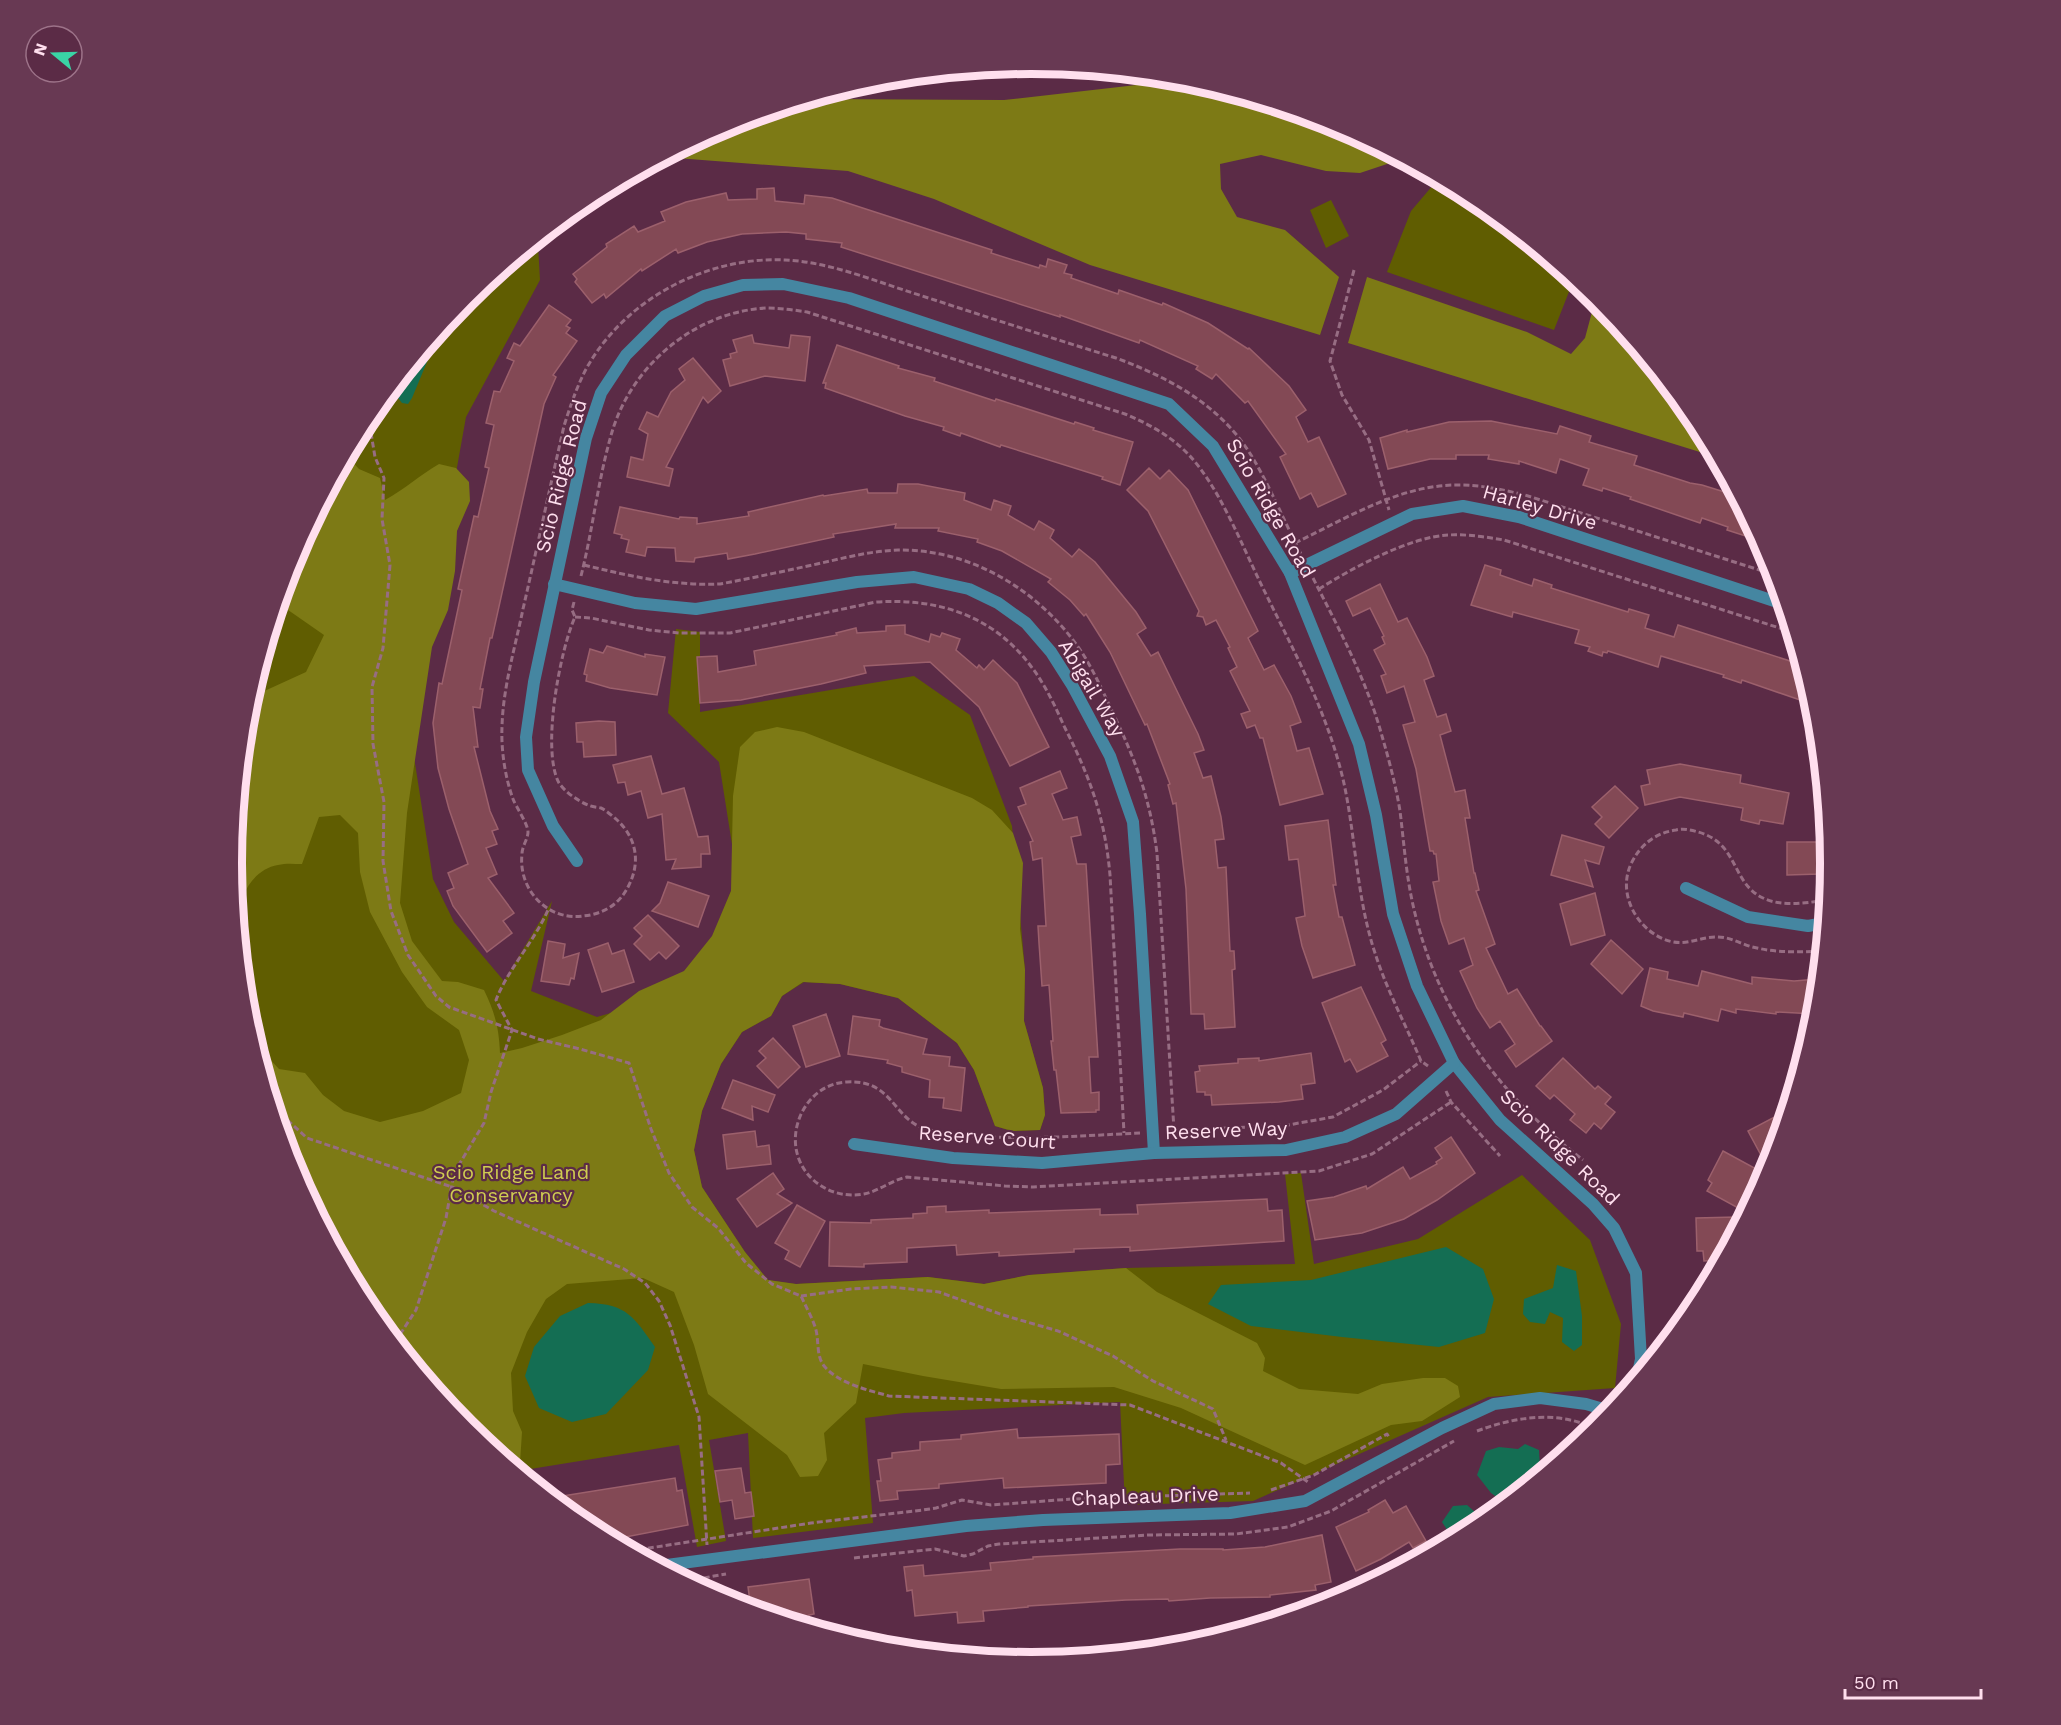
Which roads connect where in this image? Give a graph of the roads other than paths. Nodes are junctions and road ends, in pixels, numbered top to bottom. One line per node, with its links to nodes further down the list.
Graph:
1 (1290, 573): 2 (street, Scio Ridge Road); 3 (street, Harley Drive); 7 (street, Scio Ridge Road)
2 (554, 584): 4 (street, Scio Ridge Road); 9 (street, Abigail Way)
3 (1775, 601)
4 (577, 861)
5 (1686, 888): 6 (street)
6 (1817, 924)
7 (1454, 1063): 9 (street, Reserve Way); 10 (street, Scio Ridge Road)
8 (854, 1144): 9 (street, Reserve Court)
9 (1154, 1153)
10 (1640, 1363)
11 (1600, 1408): 12 (street, Chapleau Drive)
12 (671, 1564)

